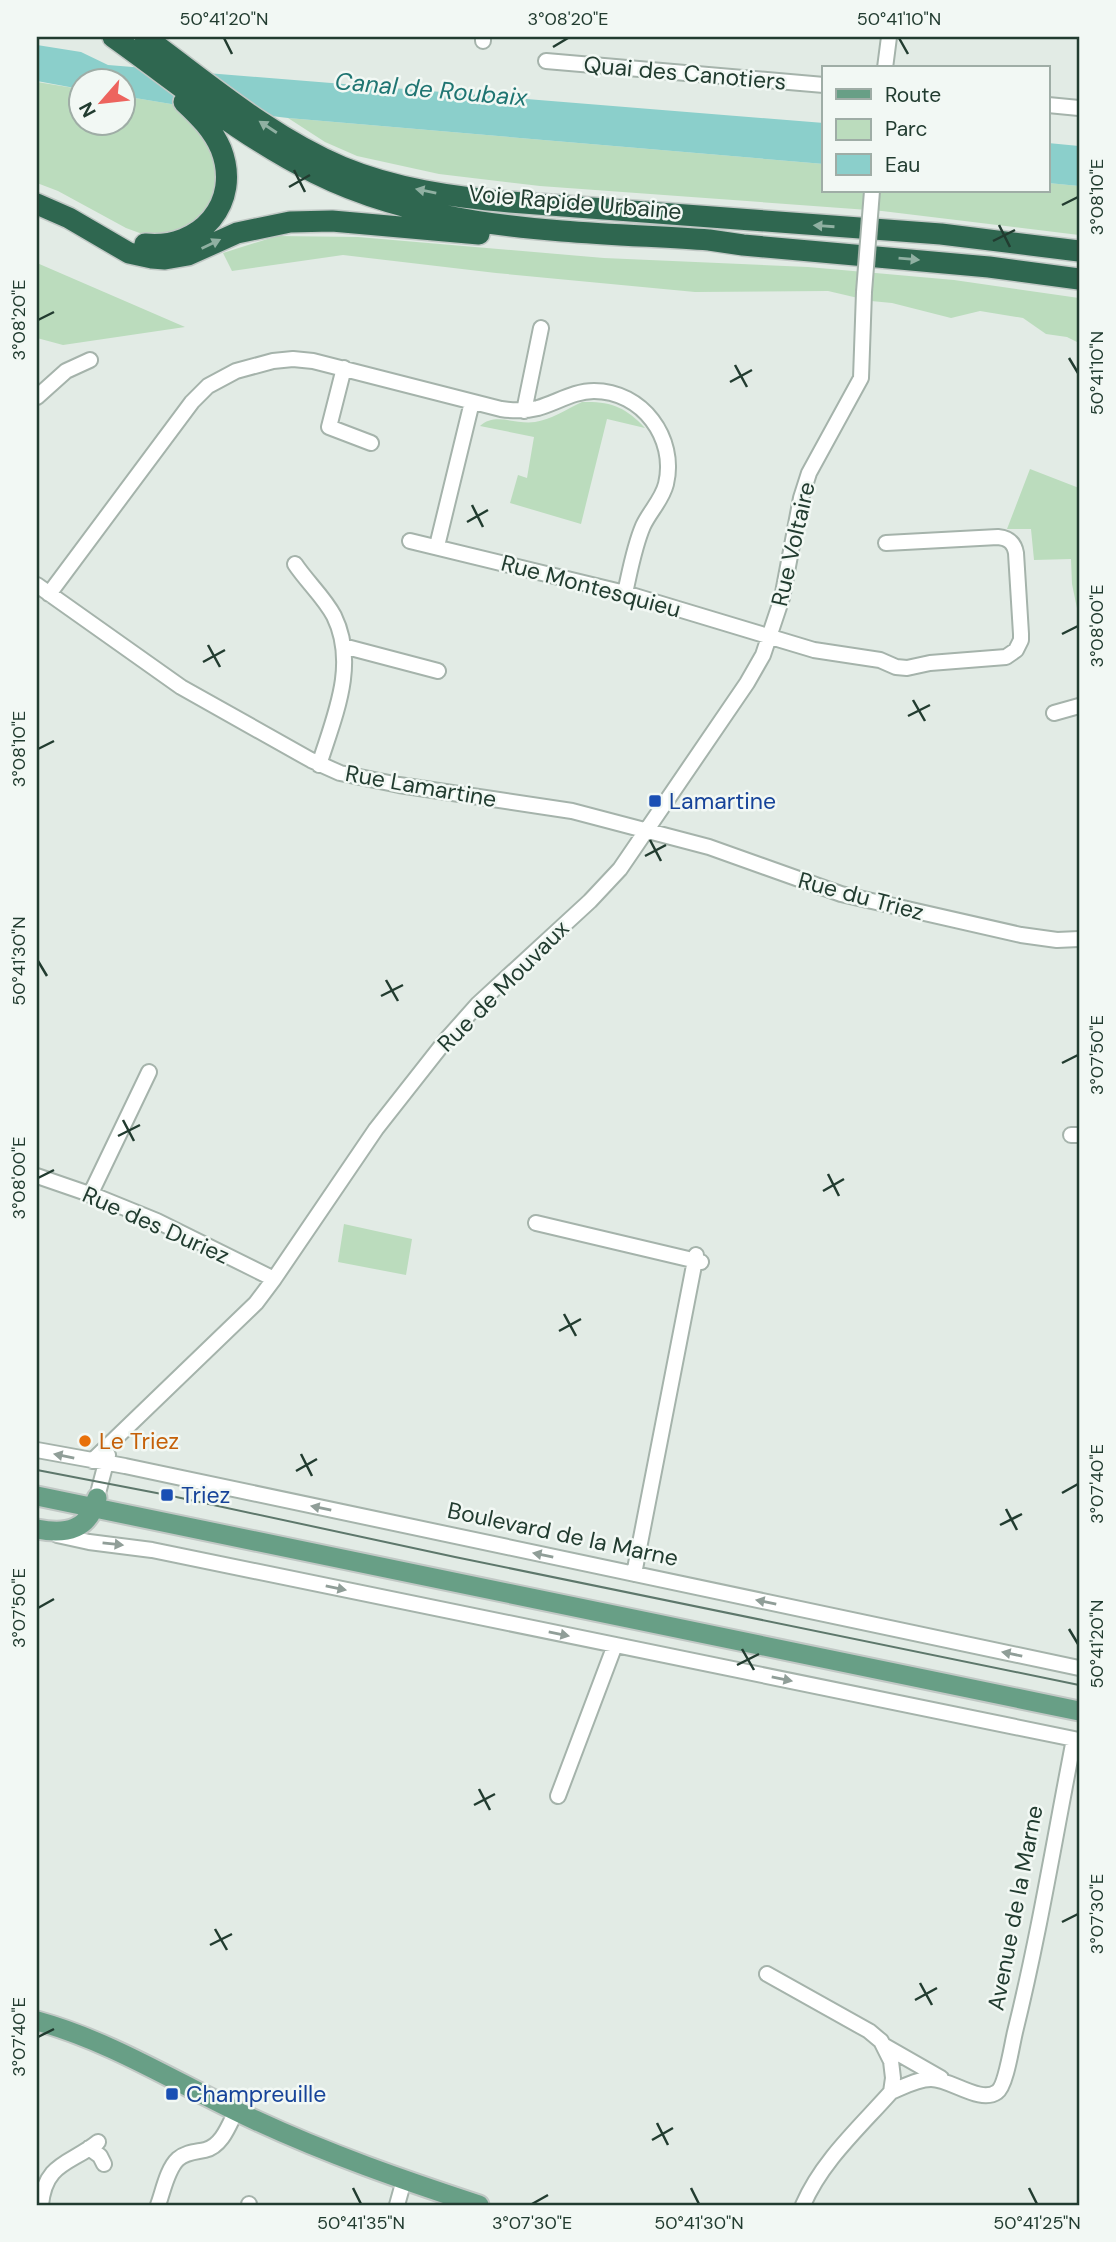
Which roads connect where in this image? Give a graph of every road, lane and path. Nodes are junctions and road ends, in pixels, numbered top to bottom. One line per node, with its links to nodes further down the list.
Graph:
1 (98, 37): 12 (highway)
2 (114, 37): 15 (highway, Voie Rapide Urbaine)
3 (145, 37): 10 (highway, Voie Rapide Urbaine)
4 (158, 37): 10 (highway)
5 (889, 37): 7 (street)
6 (546, 61): 8 (street, Quai des Canotiers)
7 (885, 66)
8 (822, 85)
9 (1050, 105): 11 (street)
10 (240, 108): 16 (highway, Voie Rapide Urbaine, one-way to 10)
11 (1079, 108)
12 (37, 191)
13 (872, 192): 32 (street, Rue Voltaire, bridge)
14 (37, 204): 15 (highway, one-way to 15)
15 (743, 245): 17 (highway, Voie Rapide Urbaine, one-way to 17)
16 (1079, 251)
17 (1079, 279)
18 (541, 328): 23 (street)
19 (90, 360): 21 (street)
20 (344, 368): 22 (street); 24 (street); 31 (street)
21 (37, 397)
22 (472, 402): 23 (street); 27 (street)
23 (524, 411): 30 (street)
24 (371, 443)
25 (410, 541): 27 (street, Rue Montesquieu)
26 (886, 543): 32 (street, Rue Montesquieu)
27 (437, 546): 30 (street, Rue Montesquieu)
28 (295, 564): 33 (street)
29 (37, 585): 31 (street, Rue Lamartine)
30 (625, 593): 32 (street, Rue Montesquieu)
31 (49, 594): 37 (street, Rue Lamartine)
32 (770, 638): 38 (street, Rue Voltaire)
33 (343, 646): 34 (street); 37 (street)
34 (438, 670)
35 (1079, 706): 36 (street)
36 (1054, 713)
37 (319, 765): 38 (street, Rue Lamartine)
38 (647, 831): 39 (street, Rue du Triez); 44 (street, Rue de Mouvaux)
39 (1079, 939)
40 (149, 1072): 42 (street)
41 (37, 1176): 42 (street, Rue des Duriez)
42 (90, 1195): 44 (street, Rue des Duriez)
43 (536, 1223): 51 (street)
44 (274, 1279): 46 (street, Rue de Mouvaux)
45 (37, 1450): 46 (street, Boulevard de la Marne, one-way to 45)
46 (98, 1462): 49 (street); 51 (street, Boulevard de la Marne, one-way to 46)
47 (37, 1484): 49 (main road)
48 (37, 1496): 49 (main road)
49 (96, 1502): 50 (main road); 54 (main road); 55 (main road)
50 (41, 1530): 52 (street, one-way to 52)
51 (634, 1574): 53 (street, Boulevard de la Marne, one-way to 51)
52 (615, 1645): 56 (street, one-way to 56); 57 (street)
53 (1079, 1668)
54 (1079, 1698)
55 (1079, 1712)
56 (1077, 1739): 63 (street, Avenue de la Marne)
57 (558, 1796)
58 (767, 1974): 62 (street)
59 (37, 2021): 61 (main road)
60 (37, 2028): 61 (main road)
61 (67, 2032): 65 (main road)
62 (884, 2046): 63 (street); 64 (street)
63 (948, 2082): 64 (street)
64 (891, 2092): 72 (street)
65 (236, 2111): 67 (main road); 69 (street)
66 (104, 2164): 68 (street)
67 (404, 2180): 70 (street); 71 (main road)
68 (41, 2205)
69 (158, 2205)
70 (397, 2205)
71 (479, 2205)
72 (803, 2205)

